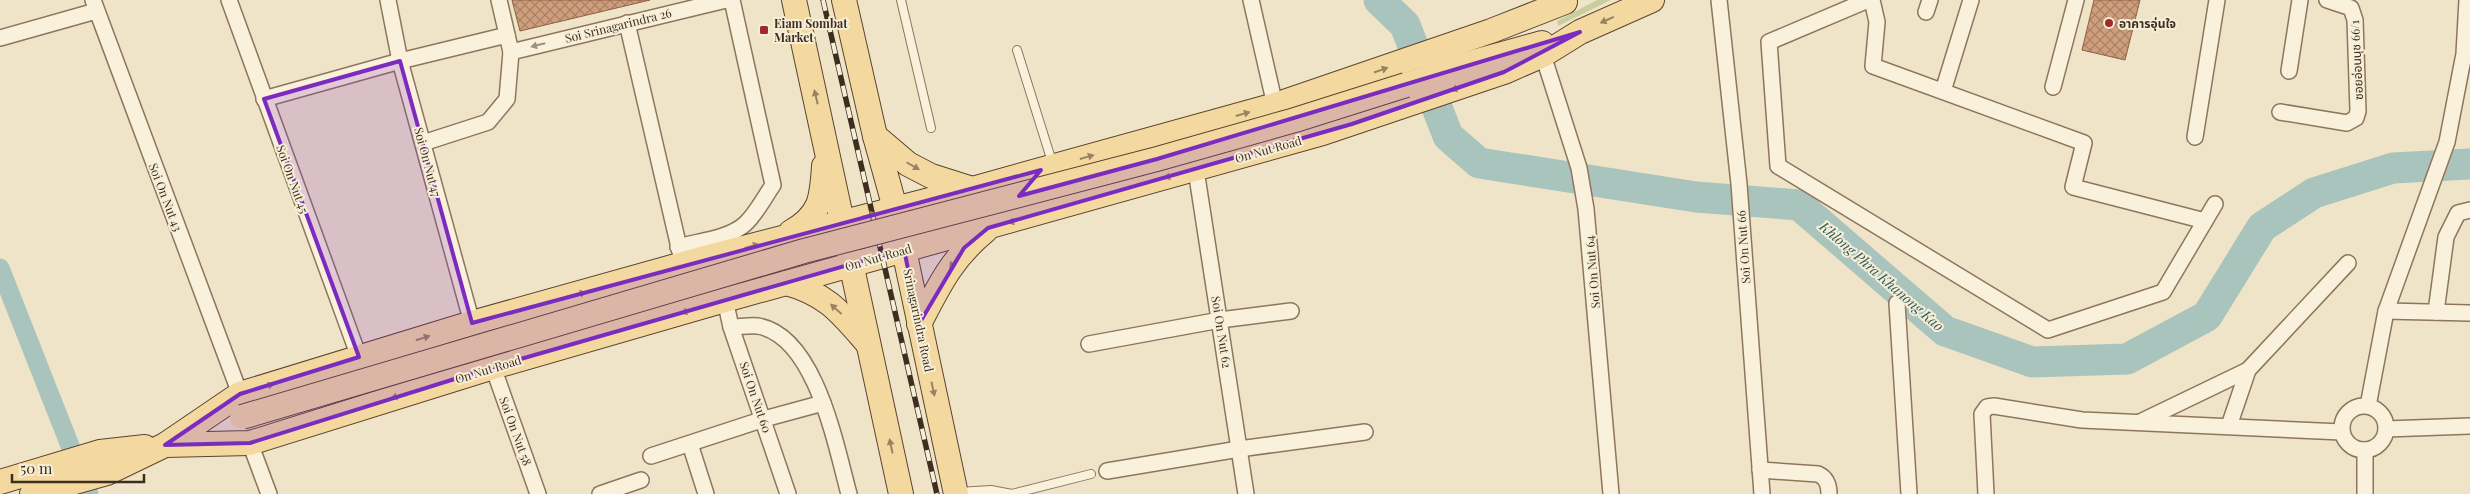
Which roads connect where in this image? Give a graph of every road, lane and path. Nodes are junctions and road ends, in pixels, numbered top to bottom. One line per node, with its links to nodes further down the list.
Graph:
1 (229, 0): 36 (street, Soi On Nut 45)
2 (388, 0): 31 (street, Soi On Nut 47)
3 (499, 0): 25 (street)
4 (726, 0): 22 (street, Soi Srinagarindra 26)
5 (732, 0): 56 (street)
6 (794, 0): 43 (main road, one-way to 6)
7 (844, 0): 40 (main road, Srinagarindra Road)
8 (901, 0): 39 (lane)
9 (1251, 0): 37 (street)
10 (1652, 0): 24 (main road, On Nut Road, one-way to 24)
11 (1718, 0): 93 (street, Soi On Nut 66)
12 (1870, 0): 21 (street); 35 (street)
13 (1971, 0): 35 (street)
14 (2076, 0): 34 (street)
15 (2217, 0): 41 (street)
16 (2300, 0): 33 (street)
17 (2328, 0): 38 (street, ซอยอ่อนนุช 66/1)
18 (2467, 0): 29 (street)
19 (1567, 1): 32 (main road, On Nut Road); 37 (main road, On Nut Road, one-way to 19)
20 (95, 5): 26 (street); 77 (street, Soi On Nut 43)
21 (1844, 5): 51 (street)
22 (668, 6): 23 (street, Soi Srinagarindra 26)
23 (628, 23): 28 (street, Soi Srinagarindra 26, one-way to 28); 56 (street)
24 (1580, 32): 30 (main road, On Nut Road); 32 (main road, On Nut Road)
25 (508, 35): 28 (street); 31 (street)
26 (0, 38)
27 (1017, 50): 44 (lane)
28 (511, 52): 42 (street)
29 (2467, 54): 64 (street)
30 (1543, 55): 45 (main road, On Nut Road, one-way to 45); 107 (street, Soi On Nut 64)
31 (400, 61): 36 (street); 42 (street, Soi On Nut 47)
32 (1466, 64): 77 (main road, On Nut Road, bridge)
33 (2289, 71)
34 (2053, 87)
35 (1943, 91): 51 (street)
36 (264, 100): 73 (street, Soi On Nut 45)
37 (1275, 105): 44 (main road, On Nut Road, one-way to 37)
38 (2280, 112)
39 (931, 128)
40 (875, 136): 46 (main road, one-way to 46); 48 (main road, Srinagarindra Road)
41 (2195, 137)
42 (423, 143): 68 (street, Soi On Nut 47)
43 (826, 145): 52 (main road); 54 (main road)
44 (1047, 168): 46 (main road, On Nut Road); 49 (main road)
45 (1196, 170): 49 (main road, On Nut Road, one-way to 49); 67 (street, Soi On Nut 62)
46 (972, 189): 48 (main road, On Nut Road)
47 (2215, 204): 51 (street)
48 (895, 208): 52 (main road, On Nut Road, one-way to 48); 55 (main road, Srinagarindra Road)
49 (1051, 210): 53 (main road, On Nut Road, one-way to 53)
50 (2470, 210): 65 (street)
51 (2205, 221)
52 (843, 222): 54 (main road, On Nut Road); 59 (main road)
53 (988, 228): 55 (main road, On Nut Road); 69 (main road, one-way to 69)
54 (776, 240): 57 (main road, On Nut Road, one-way to 54)
55 (904, 249): 59 (main road, On Nut Road); 69 (main road, Srinagarindra Road)
56 (681, 256): 57 (main road, On Nut Road); 68 (main road, On Nut Road, one-way to 56)
57 (708, 257): 61 (main road)
58 (2348, 262): 75 (street)
59 (853, 265): 60 (main road, On Nut Road); 72 (main road)
60 (786, 283): 61 (main road, On Nut Road); 72 (main road, one-way to 60)
61 (725, 300): 70 (street, Soi On Nut 60); 74 (main road, On Nut Road, one-way to 74)
62 (1897, 303): 110 (street)
63 (1291, 311): 67 (street)
64 (2386, 311): 65 (street); 78 (street)
65 (2436, 312): 66 (street)
66 (2470, 313)
67 (1220, 320): 71 (street); 89 (street, Soi On Nut 62)
68 (472, 323): 73 (main road, On Nut Road, one-way to 68)
69 (919, 324): 98 (main road, Srinagarindra Road, one-way to 98)
70 (731, 327): 76 (street); 79 (street, Soi On Nut 60)
71 (1089, 344)
72 (869, 346): 105 (main road, one-way to 72)
73 (359, 358): 77 (main road, On Nut Road, one-way to 73)
74 (493, 367): 86 (main road, On Nut Road, one-way to 86); 100 (street, Soi On Nut 58)
75 (2248, 370): 80 (street); 81 (street)
76 (823, 403): 79 (street); 104 (street)
77 (241, 405): 88 (main road, On Nut Road)
78 (2368, 406): 83 (street); 85 (street)
79 (764, 419): 87 (street); 103 (street, Soi On Nut 60)
80 (2138, 422): 81 (street); 111 (street)
81 (2229, 426): 85 (street)
82 (2470, 426): 83 (street)
83 (2386, 429): 90 (street)
84 (1365, 432): 89 (street)
85 (2342, 432): 90 (street)
86 (250, 442): 88 (main road, On Nut Road); 99 (street)
87 (690, 444): 91 (street); 102 (street)
88 (165, 445): 97 (main road, On Nut Road)
89 (1239, 449): 92 (street); 106 (street, Soi On Nut 62)
90 (2365, 450): 112 (street)
91 (652, 456)
92 (1107, 470)
93 (1760, 470): 108 (street, Soi On Nut 66); 109 (street)
94 (1091, 474): 98 (lane)
95 (641, 480): 101 (street)
96 (0, 482): 97 (main road, On Nut Road)
97 (44, 483)
98 (956, 493)
99 (269, 494)
100 (538, 494)
101 (600, 494)
102 (706, 494)
103 (788, 494)
104 (849, 494)
105 (901, 494)
106 (1246, 494)
107 (1612, 494)
108 (1762, 494)
109 (1829, 494)
110 (1909, 494)
111 (1986, 494)
112 (2365, 494)

